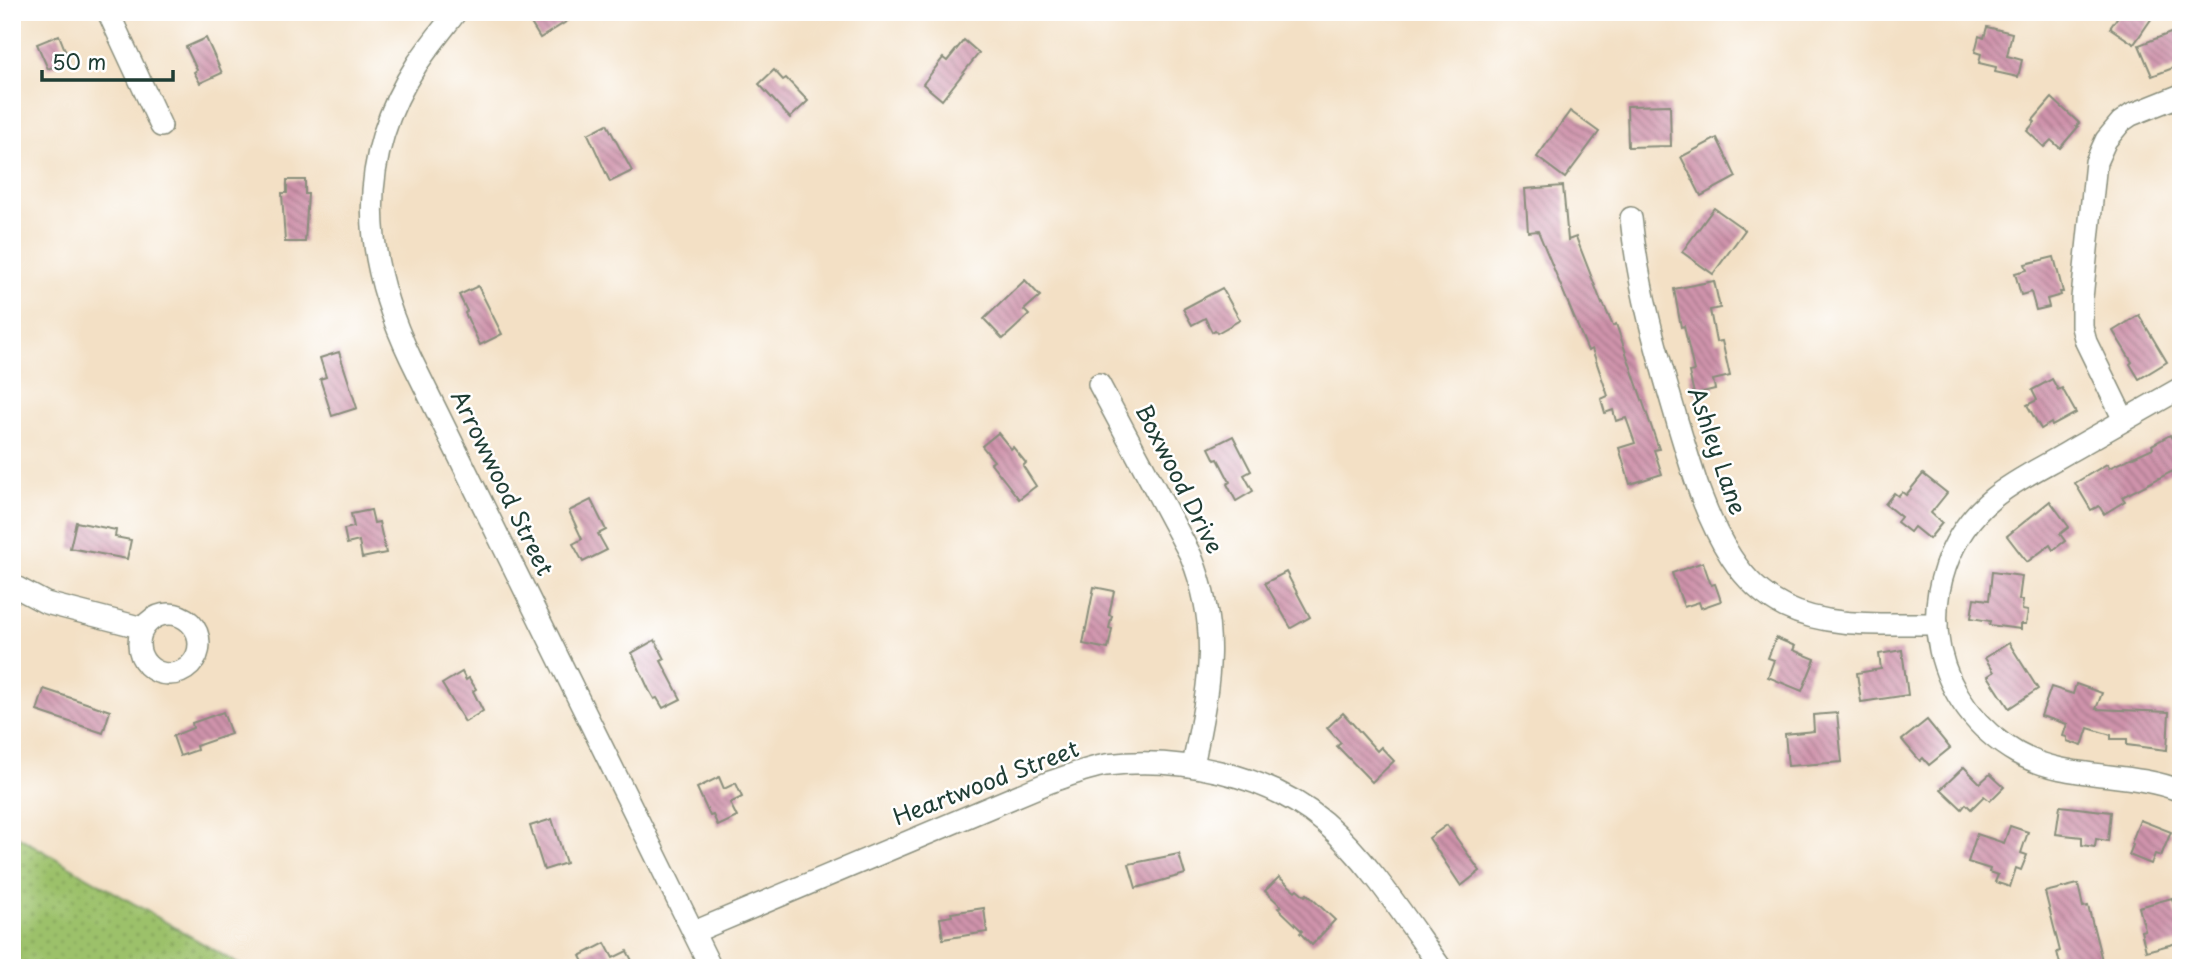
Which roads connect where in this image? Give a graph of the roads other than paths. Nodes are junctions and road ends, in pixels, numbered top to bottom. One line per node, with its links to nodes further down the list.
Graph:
1 (108, 12): 4 (street)
2 (456, 12): 14 (street, Arrowwood Street)
3 (2181, 95): 8 (street)
4 (161, 126)
5 (1631, 218): 10 (street, Ashley Lane)
6 (1100, 384): 12 (street, Boxwood Drive)
7 (2181, 388): 8 (street)
8 (2124, 420): 10 (street)
9 (12, 585): 11 (street)
10 (1937, 624): 13 (street)
11 (143, 628)
12 (1193, 766): 14 (street, Heartwood Street); 16 (street, Heartwood Street)
13 (2181, 791)
14 (694, 932): 15 (street, Arrowwood Street)
15 (711, 968)
16 (1441, 968)

